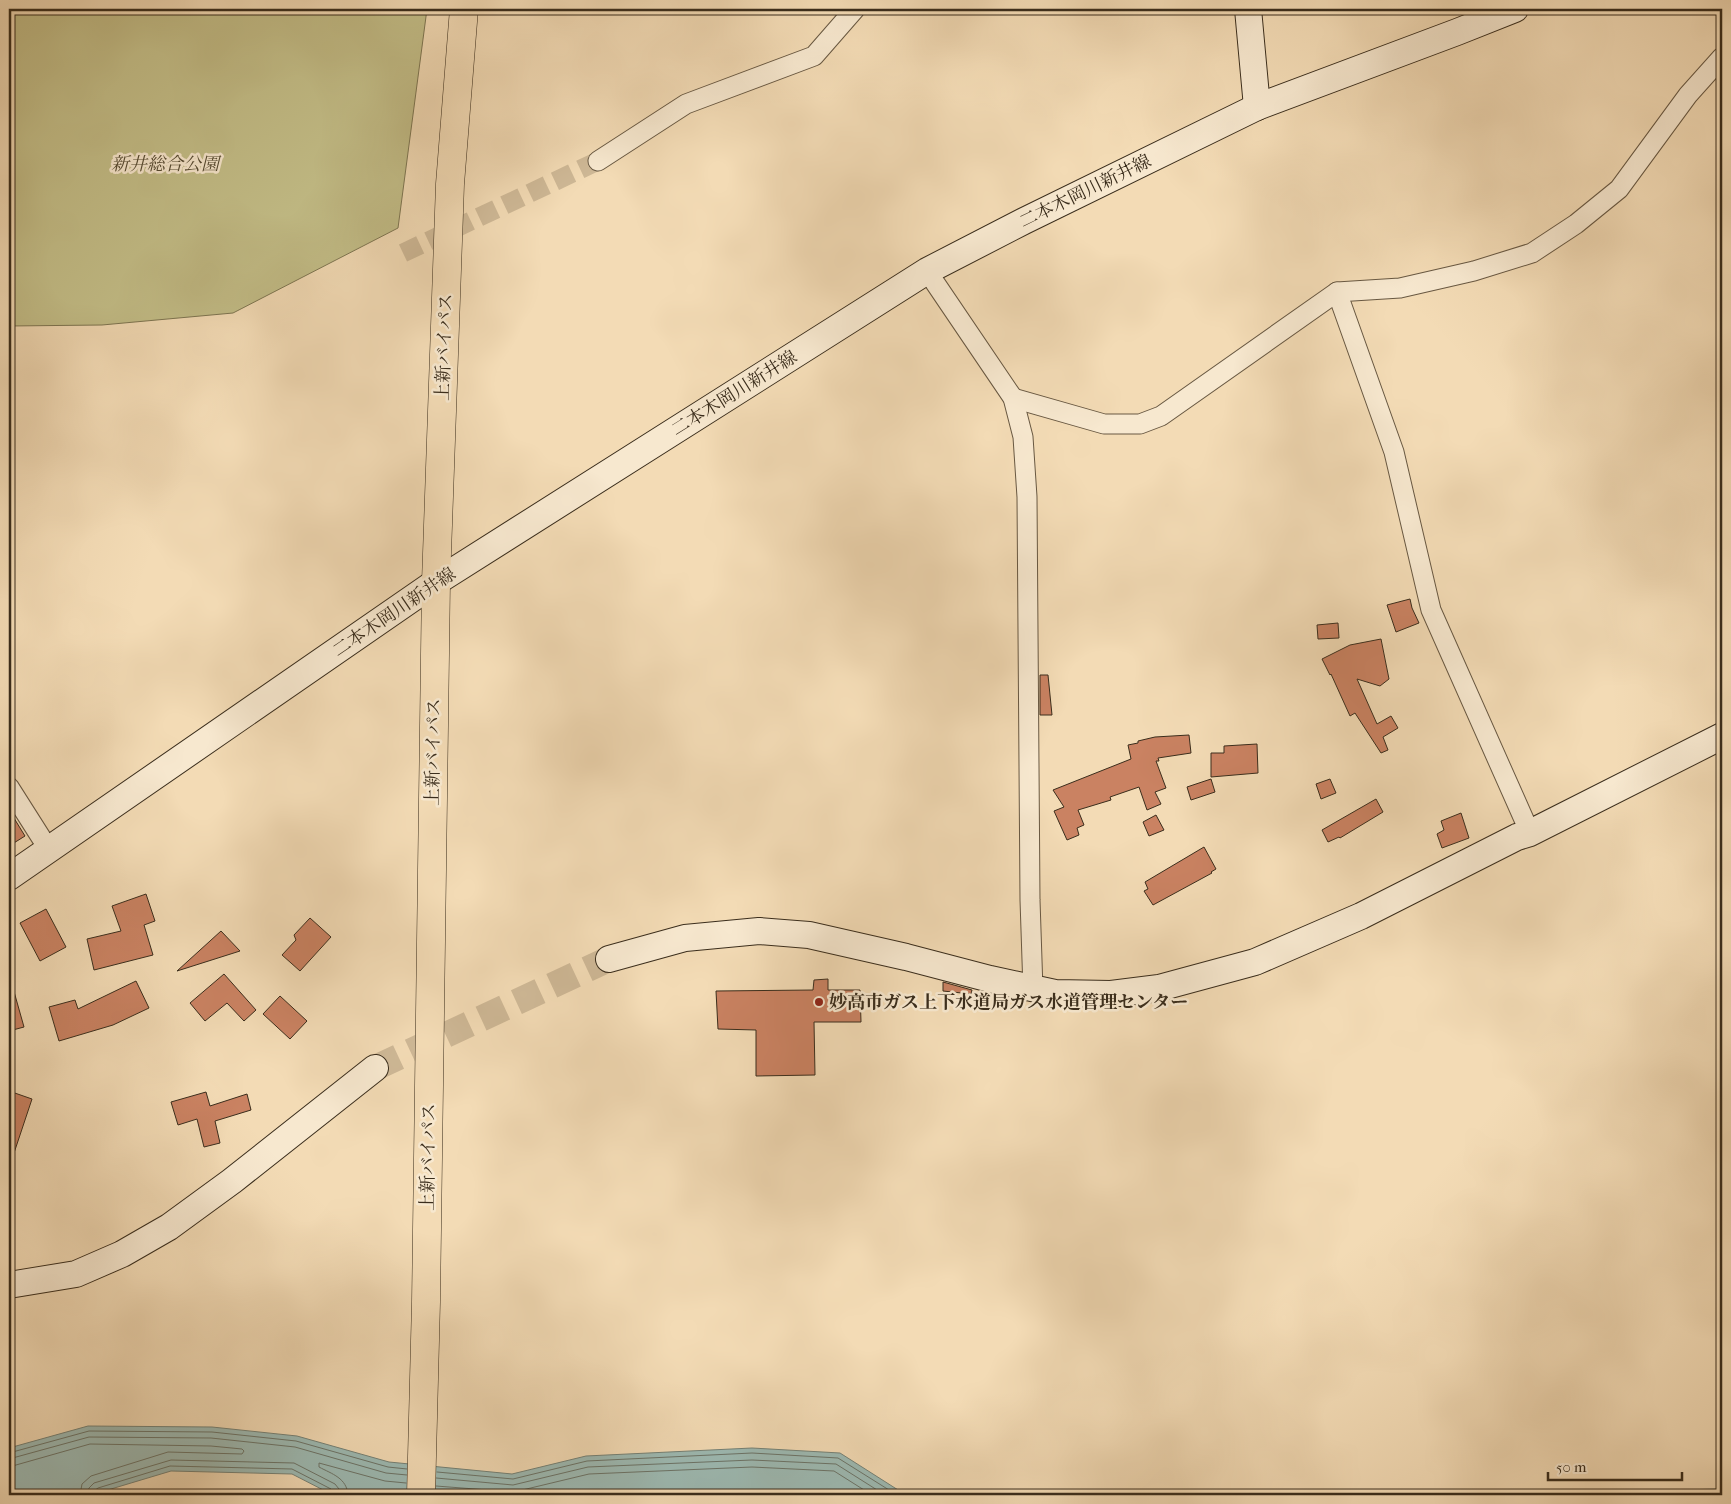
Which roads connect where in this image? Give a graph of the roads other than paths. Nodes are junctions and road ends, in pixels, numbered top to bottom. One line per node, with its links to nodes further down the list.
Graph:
1 (464, 9): 11 (highway, 上新バイパス)
2 (855, 9): 7 (street)
3 (1248, 9): 6 (main road)
4 (1514, 9): 6 (main road, 二本木岡川新井線)
5 (1722, 57): 9 (street)
6 (1257, 107): 8 (main road, 二本木岡川新井線)
7 (598, 161)
8 (927, 271): 10 (street); 11 (main road, 二本木岡川新井線)
9 (1337, 292): 10 (street); 14 (street)
10 (1013, 398): 18 (street)
11 (436, 582): 15 (main road, 二本木岡川新井線); 21 (highway, 上新バイパス)
12 (1722, 736): 14 (main road)
13 (9, 787): 15 (street)
14 (1530, 833): 18 (main road)
15 (50, 850): 16 (main road, 二本木岡川新井線)
16 (9, 877)
17 (608, 959): 18 (main road)
18 (1034, 990)
19 (375, 1068): 20 (main road)
20 (9, 1285)
21 (421, 1495)

